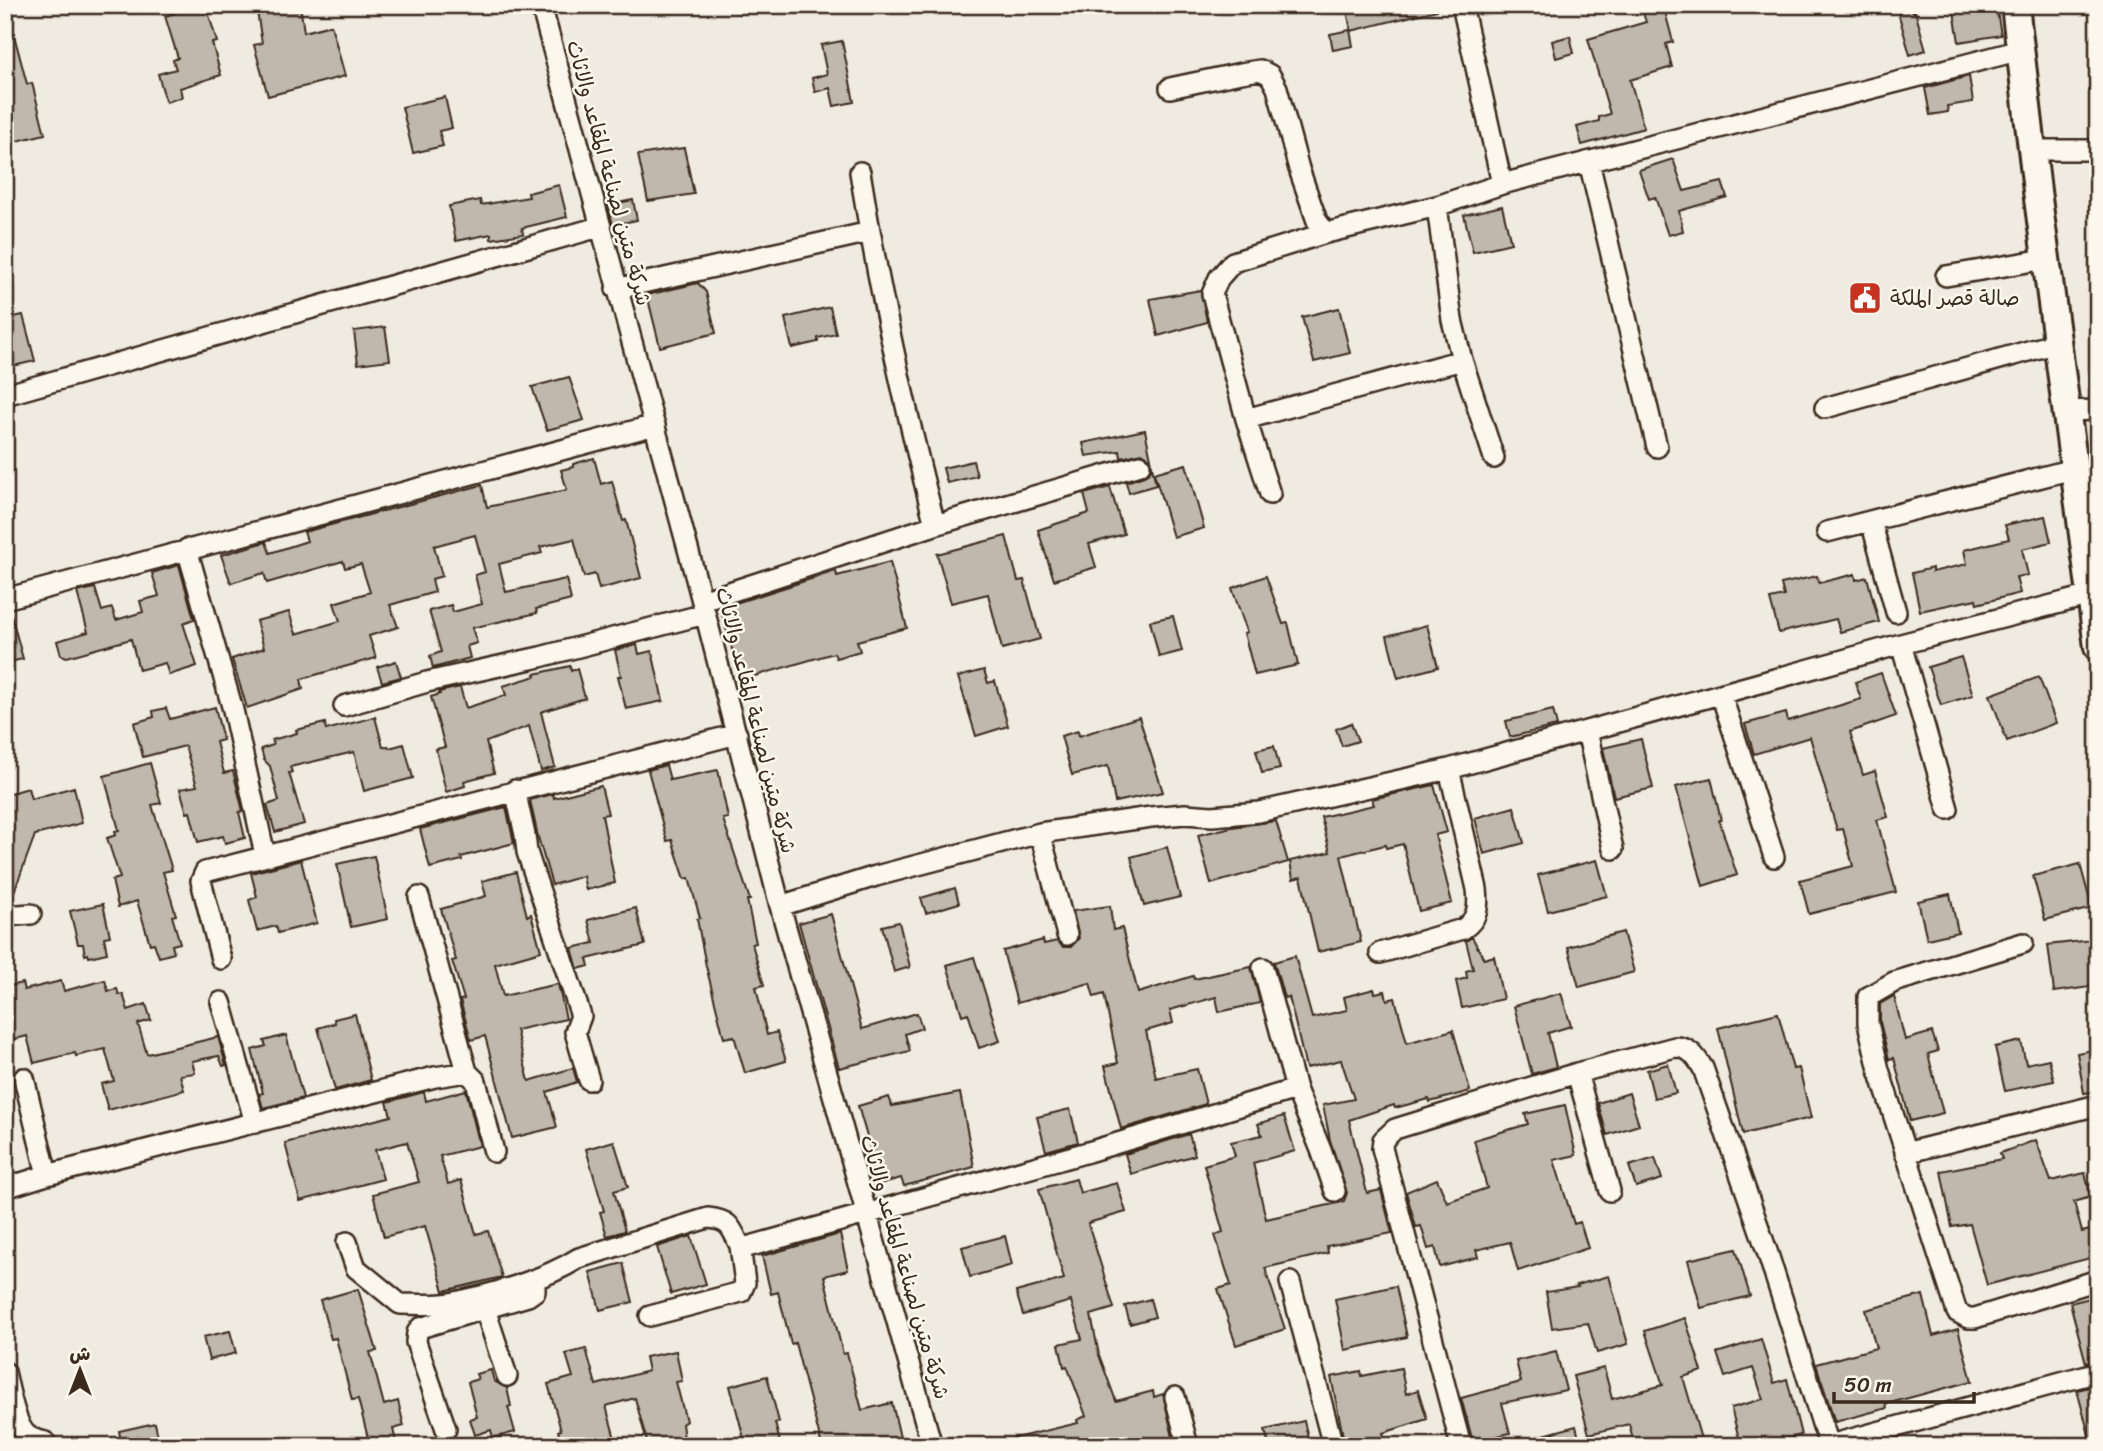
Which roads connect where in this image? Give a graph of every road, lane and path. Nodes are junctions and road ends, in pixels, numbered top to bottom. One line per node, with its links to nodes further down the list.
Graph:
1 (541, 5): 12 (street, شركة متين لصناعة المقاعد والاثاث)
2 (1462, 5): 10 (street)
3 (2015, 5): 4 (main road)
4 (2021, 50): 6 (main road); 8 (street)
5 (1170, 88): 14 (street)
6 (2032, 150): 7 (street); 15 (main road)
7 (2098, 150)
8 (1589, 162): 10 (street); 26 (street)
9 (860, 172): 13 (street)
10 (1502, 184): 11 (street)
11 (1437, 206): 14 (street); 19 (street)
12 (599, 227): 17 (street, شركة متين لصناعة المقاعد والاثاث); 20 (street)
13 (870, 232): 17 (street); 32 (street)
14 (1326, 233): 24 (street)
15 (2046, 259): 16 (street); 18 (main road)
16 (1946, 276)
17 (616, 289): 25 (street, شركة متين لصناعة المقاعد والاثاث)
18 (2057, 344): 21 (street); 23 (main road)
19 (1462, 360): 24 (street); 27 (street)
20 (5, 395)
21 (1825, 408)
22 (2098, 410): 23 (street)
23 (2066, 411): 29 (main road)
24 (1245, 419): 30 (street)
25 (655, 425): 34 (street); 37 (street, شركة متين لصناعة المقاعد والاثاث)
26 (1657, 447)
27 (1494, 458)
28 (1140, 465): 32 (street)
29 (2073, 469): 31 (street); 35 (main road)
30 (1270, 494)
31 (1871, 521): 33 (street); 38 (street)
32 (935, 525): 37 (street)
33 (1827, 532)
34 (187, 549): 36 (street); 50 (street)
35 (2091, 595): 39 (street); 40 (main road)
36 (5, 599)
37 (704, 607): 42 (street); 44 (street, شركة متين لصناعة المقاعد والاثاث)
38 (1896, 612)
39 (1901, 644): 41 (street); 47 (street)
40 (2098, 647)
41 (1721, 694): 43 (street); 51 (street)
42 (344, 705)
43 (1587, 732): 45 (street); 49 (street)
44 (737, 734): 46 (street); 53 (street, شركة متين لصناعة المقاعد والاثاث)
45 (1449, 769): 48 (street); 58 (street)
46 (515, 790): 50 (street); 65 (street)
47 (1948, 809)
48 (1040, 833): 53 (street); 56 (street)
49 (1613, 849)
50 (265, 855): 59 (street)
51 (1774, 857)
52 (419, 897): 62 (street)
53 (780, 906): 75 (street, شركة متين لصناعة المقاعد والاثاث)
54 (5, 915): 55 (street)
55 (31, 915)
56 (1067, 935)
57 (2023, 943): 70 (street)
58 (1381, 953)
59 (221, 959)
60 (1263, 968): 66 (street)
61 (221, 1002): 68 (street)
62 (467, 1072): 68 (street); 69 (street)
63 (1577, 1073): 74 (street); 89 (street); 93 (street)
64 (24, 1078): 71 (street)
65 (589, 1080)
66 (1296, 1089): 73 (street); 75 (street)
67 (2098, 1105): 70 (street)
68 (255, 1122): 71 (street)
69 (494, 1152)
70 (1905, 1153): 79 (street)
71 (47, 1175): 72 (street)
72 (5, 1188)
73 (1335, 1191)
74 (1610, 1191)
75 (867, 1213): 77 (street); 90 (street, شركة متين لصناعة المقاعد والاثاث)
76 (347, 1242): 78 (street)
77 (740, 1246): 78 (street); 82 (street)
78 (531, 1280): 81 (street)
79 (2098, 1280)
80 (1290, 1282): 92 (street)
81 (485, 1309): 85 (street); 87 (street)
82 (650, 1316)
83 (5, 1372): 88 (street)
84 (2098, 1372): 89 (street)
85 (507, 1376)
86 (1175, 1397): 91 (street)
87 (446, 1429)
88 (45, 1442)
89 (1827, 1445)
90 (932, 1446)
91 (1188, 1446)
92 (1333, 1446)
93 (1461, 1446)

